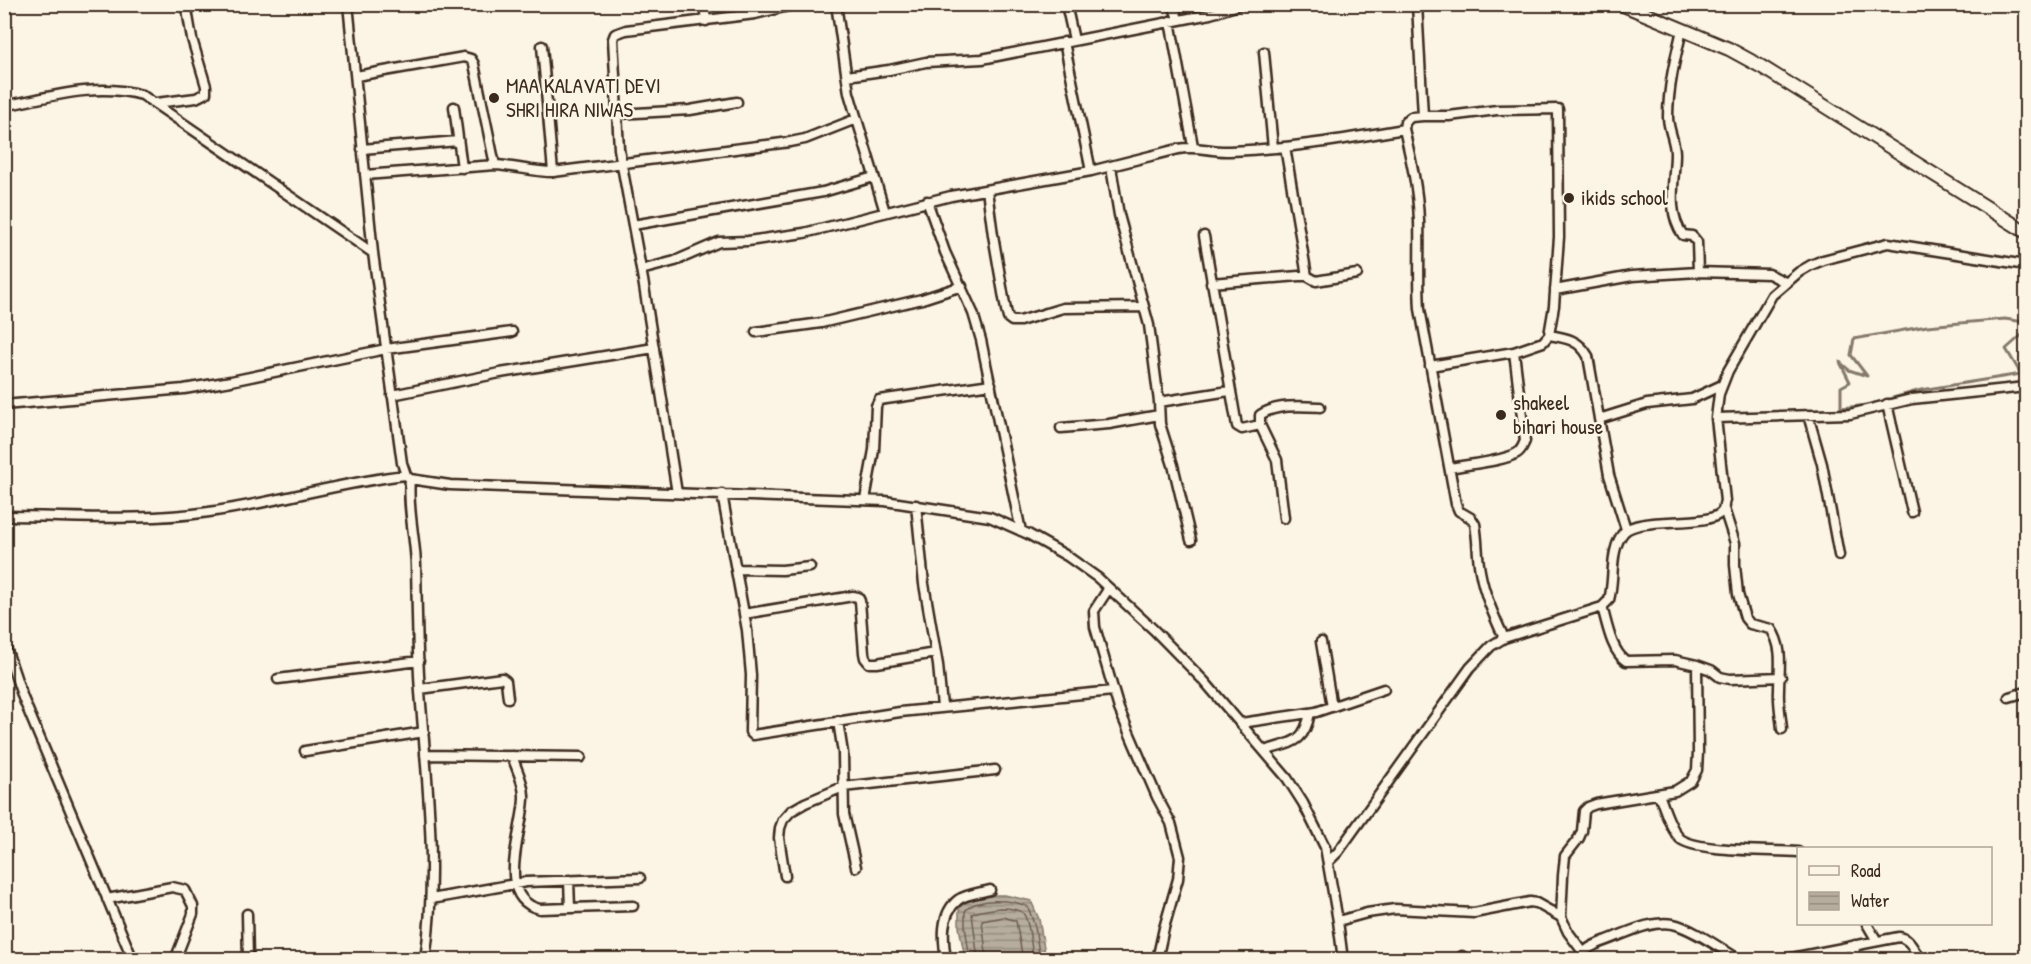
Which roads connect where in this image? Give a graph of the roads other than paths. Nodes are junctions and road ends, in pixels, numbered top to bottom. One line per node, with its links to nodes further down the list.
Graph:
1 (186, 4): 24 (street)
2 (348, 4): 21 (street)
3 (704, 4): 15 (street)
4 (797, 4): 15 (street)
5 (836, 4): 22 (street)
6 (1066, 4): 17 (street)
7 (1173, 4): 14 (street)
8 (1243, 4): 12 (street)
9 (1417, 4): 28 (street)
10 (1621, 4): 16 (main road)
11 (2025, 4): 13 (street)
12 (1226, 6): 14 (street)
13 (2026, 12)
14 (1174, 20): 17 (street); 32 (street)
15 (706, 21): 27 (street)
16 (1682, 30): 48 (main road); 53 (street)
17 (1074, 40): 18 (street)
18 (1064, 42): 22 (street); 40 (street)
19 (542, 46): 41 (street)
20 (1264, 52): 34 (street)
21 (356, 76): 35 (street); 37 (street)
22 (847, 76): 29 (street)
23 (737, 102): 27 (street)
24 (156, 103): 25 (street); 50 (street)
25 (4, 106)
26 (454, 107): 31 (street)
27 (618, 114): 36 (street)
28 (1424, 116): 30 (street); 59 (street)
29 (856, 119): 36 (street); 43 (street)
30 (1404, 129): 33 (street); 67 (street)
31 (458, 141): 35 (street); 39 (street)
32 (1193, 146): 34 (street); 38 (street)
33 (1285, 147): 34 (street); 55 (street)
34 (1273, 148)
35 (362, 149): 42 (street)
36 (622, 163): 41 (street); 47 (street)
37 (495, 165): 39 (street); 41 (street)
38 (1111, 166): 40 (street); 60 (street)
39 (462, 168): 42 (street)
40 (1091, 171): 44 (street)
41 (554, 172)
42 (365, 175): 50 (street)
43 (874, 177): 46 (street); 47 (street)
44 (987, 190): 45 (street); 60 (street)
45 (927, 201): 46 (street); 58 (street)
46 (885, 212): 52 (street)
47 (633, 225): 52 (street)
48 (2026, 232)
49 (1204, 236): 57 (street)
50 (373, 253): 65 (street)
51 (2026, 265): 56 (street)
52 (641, 270): 64 (street)
53 (1698, 272): 56 (street); 59 (street)
54 (1357, 274): 55 (street)
55 (1308, 276): 57 (street)
56 (1785, 282): 69 (street)
57 (1211, 283): 71 (street)
58 (962, 286): 62 (street); 68 (street)
59 (1555, 290): 63 (street)
60 (1144, 307): 73 (street)
61 (512, 332): 65 (street)
62 (756, 332)
63 (1549, 334): 66 (street); 80 (street)
64 (654, 348): 72 (street); 85 (street)
65 (386, 349): 72 (street); 75 (street)
66 (1514, 352): 67 (street); 83 (street)
67 (1430, 366): 83 (street)
68 (991, 384): 87 (street); 94 (street)
69 (1722, 385): 79 (street); 80 (street)
70 (2026, 387): 74 (street)
71 (1229, 391): 73 (street); 81 (street)
72 (393, 395): 84 (street)
73 (1159, 402): 77 (street)
74 (1887, 404): 78 (street); 90 (street)
75 (4, 405)
76 (1320, 407): 81 (street)
77 (1159, 415): 82 (street); 95 (street)
78 (1808, 415): 79 (street); 96 (street)
79 (1716, 418): 89 (street)
80 (1599, 419): 93 (street)
81 (1260, 424): 92 (street)
82 (1061, 428)
83 (1450, 468): 102 (street)
84 (408, 477): 85 (street); 91 (street); 106 (street)
85 (676, 493): 86 (street)
86 (722, 494): 87 (street); 98 (street)
87 (865, 500): 88 (street)
88 (916, 506): 94 (street); 105 (street)
89 (1724, 509): 93 (street); 108 (street)
90 (1912, 512)
91 (4, 516)
92 (1284, 518)
93 (1626, 529): 100 (street)
94 (1021, 531): 99 (street)
95 (1191, 540)
96 (1839, 555)
97 (810, 567): 98 (street)
98 (736, 569): 101 (street)
99 (1109, 588): 112 (street); 120 (street)
100 (1602, 606): 102 (street); 107 (street)
101 (744, 614): 105 (street); 119 (street)
102 (1504, 638): 132 (street)
103 (4, 642): 139 (street)
104 (1321, 642): 117 (street)
105 (935, 653): 116 (street)
106 (420, 661): 109 (street); 111 (street)
107 (1697, 665): 108 (street); 130 (street)
108 (1781, 677): 121 (street)
109 (278, 679)
110 (1384, 688): 117 (street)
111 (420, 689): 115 (street); 122 (street)
112 (1113, 691): 116 (street); 155 (street)
113 (2026, 692): 114 (street)
114 (2009, 697)
115 (508, 698)
116 (942, 707): 119 (street)
117 (1332, 707): 118 (street)
118 (1310, 713): 120 (street); 124 (street)
119 (838, 721): 129 (street)
120 (1241, 723): 124 (street)
121 (1782, 729)
122 (424, 732): 123 (street); 125 (street)
123 (305, 751)
124 (1264, 751): 132 (street)
125 (425, 754): 126 (street); 140 (street)
126 (512, 756): 127 (street); 137 (street)
127 (581, 758)
128 (995, 770): 129 (street)
129 (843, 786): 133 (street); 134 (street)
130 (1659, 794): 131 (street); 144 (street)
131 (1797, 852)
132 (1328, 862): 145 (street)
133 (856, 867)
134 (785, 876)
135 (640, 878): 136 (street)
136 (570, 880): 137 (street); 142 (street)
137 (515, 883): 140 (street); 142 (street)
138 (990, 890): 154 (street)
139 (107, 899): 150 (street); 151 (street)
140 (431, 900): 153 (street)
141 (633, 906): 142 (street)
142 (570, 908)
143 (247, 914): 152 (street)
144 (1561, 917): 145 (street); 149 (street)
145 (1338, 921): 156 (street)
146 (1868, 925): 147 (street)
147 (1877, 941): 148 (street); 160 (street)
148 (1855, 945): 158 (street); 159 (street)
149 (1581, 956): 157 (street)
150 (133, 960)
151 (175, 960)
152 (248, 960)
153 (425, 960)
154 (946, 960)
155 (1157, 960)
156 (1343, 960)
157 (1740, 960)
158 (1781, 960)
159 (1854, 960)
160 (1922, 960)

